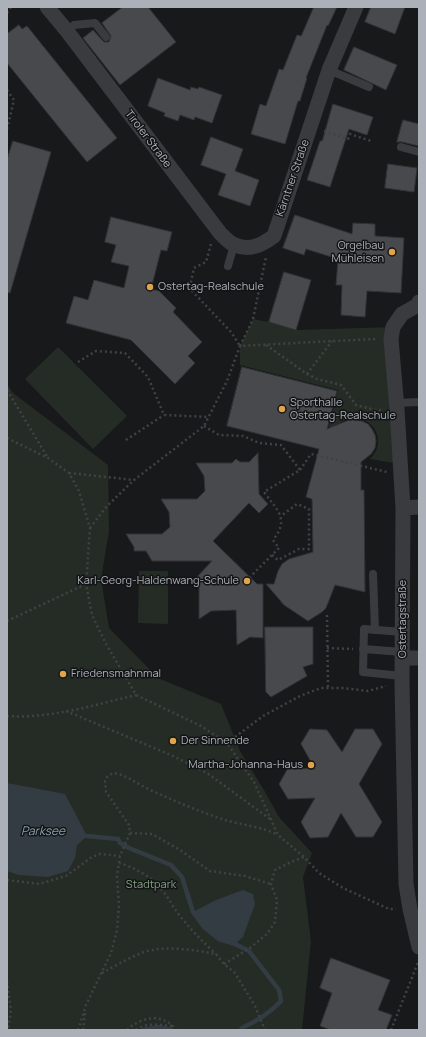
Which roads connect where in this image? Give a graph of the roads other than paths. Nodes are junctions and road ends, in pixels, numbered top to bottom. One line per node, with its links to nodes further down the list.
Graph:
1 (47, 7): 3 (street, Tiroler Straße)
2 (356, 7): 5 (street, Kärntner Straße)
3 (67, 31): 4 (lane); 9 (street, Tiroler Straße)
4 (106, 37)
5 (329, 70): 6 (lane); 9 (street, Kärntner Straße)
6 (369, 87)
7 (401, 147): 8 (lane)
8 (419, 152)
9 (234, 245): 10 (lane)
10 (228, 266)
11 (419, 304): 13 (street, Ostertagstraße)
12 (419, 402): 13 (lane)
13 (397, 406): 15 (street, Ostertagstraße)
14 (419, 507): 15 (street)
15 (403, 508): 18 (street, Ostertagstraße)
16 (373, 574): 17 (lane)
17 (375, 630): 18 (lane); 19 (lane)
18 (403, 632): 20 (street, Ostertagstraße)
19 (363, 649): 20 (lane); 22 (lane)
20 (403, 655): 21 (street); 22 (street, Ostertagstraße)
21 (419, 658)
22 (402, 679): 23 (street, Ostertagstraße)
23 (419, 947)

